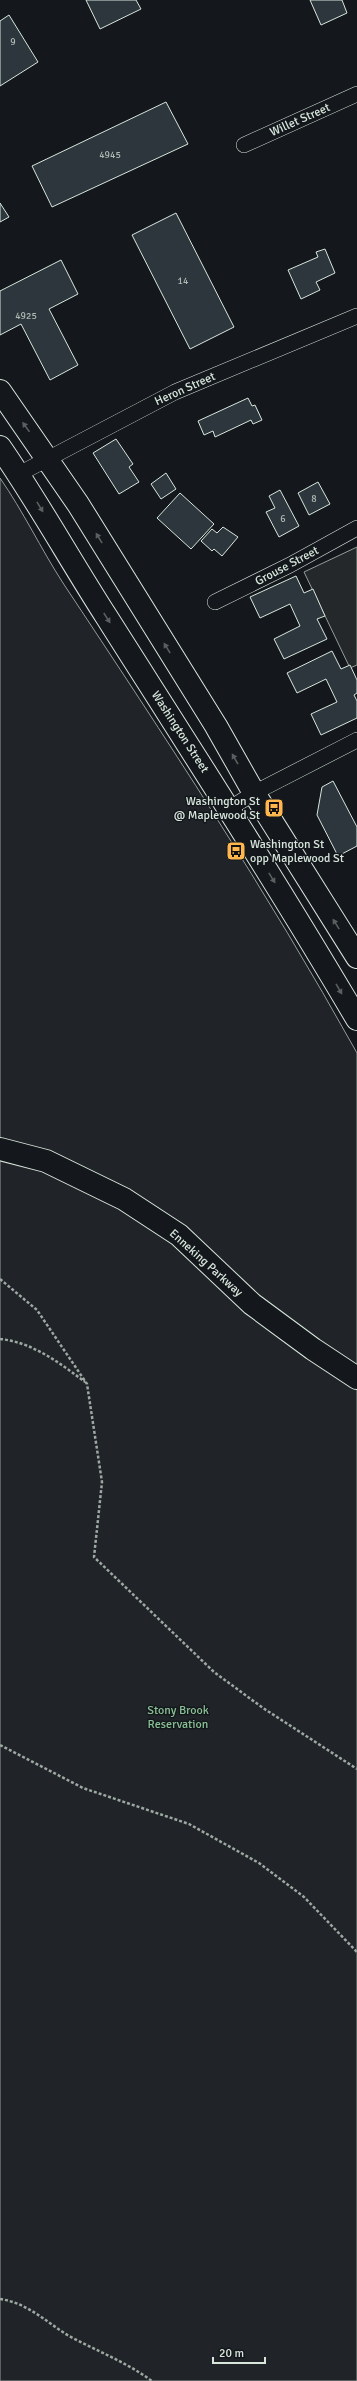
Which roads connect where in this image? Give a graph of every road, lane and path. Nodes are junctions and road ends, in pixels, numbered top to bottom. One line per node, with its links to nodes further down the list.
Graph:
1 (357, 94): 2 (street, Willet Street)
2 (244, 145)
3 (357, 316): 6 (street, Heron Street)
4 (0, 391): 6 (main road, one-way to 4)
5 (0, 447): 7 (main road, Washington Street)
6 (49, 459): 7 (street, Heron Street); 11 (main road, one-way to 6)
7 (19, 474): 12 (main road, Washington Street, one-way to 12)
8 (357, 528): 9 (street, Grouse Street)
9 (216, 602)
10 (357, 740): 11 (street)
11 (254, 793): 12 (street); 13 (main road, one-way to 11)
12 (229, 809): 14 (main road, Washington Street, one-way to 14)
13 (357, 957)
14 (357, 1019)
15 (0, 1149): 18 (main road, Enneking Parkway)
16 (0, 1280): 19 (path)
17 (0, 1339): 19 (path)
18 (357, 1378)
19 (86, 1384): 21 (path)
20 (0, 1745): 22 (path)
21 (357, 1769)
22 (357, 1952)
23 (0, 2299): 24 (path)
24 (152, 2381)

